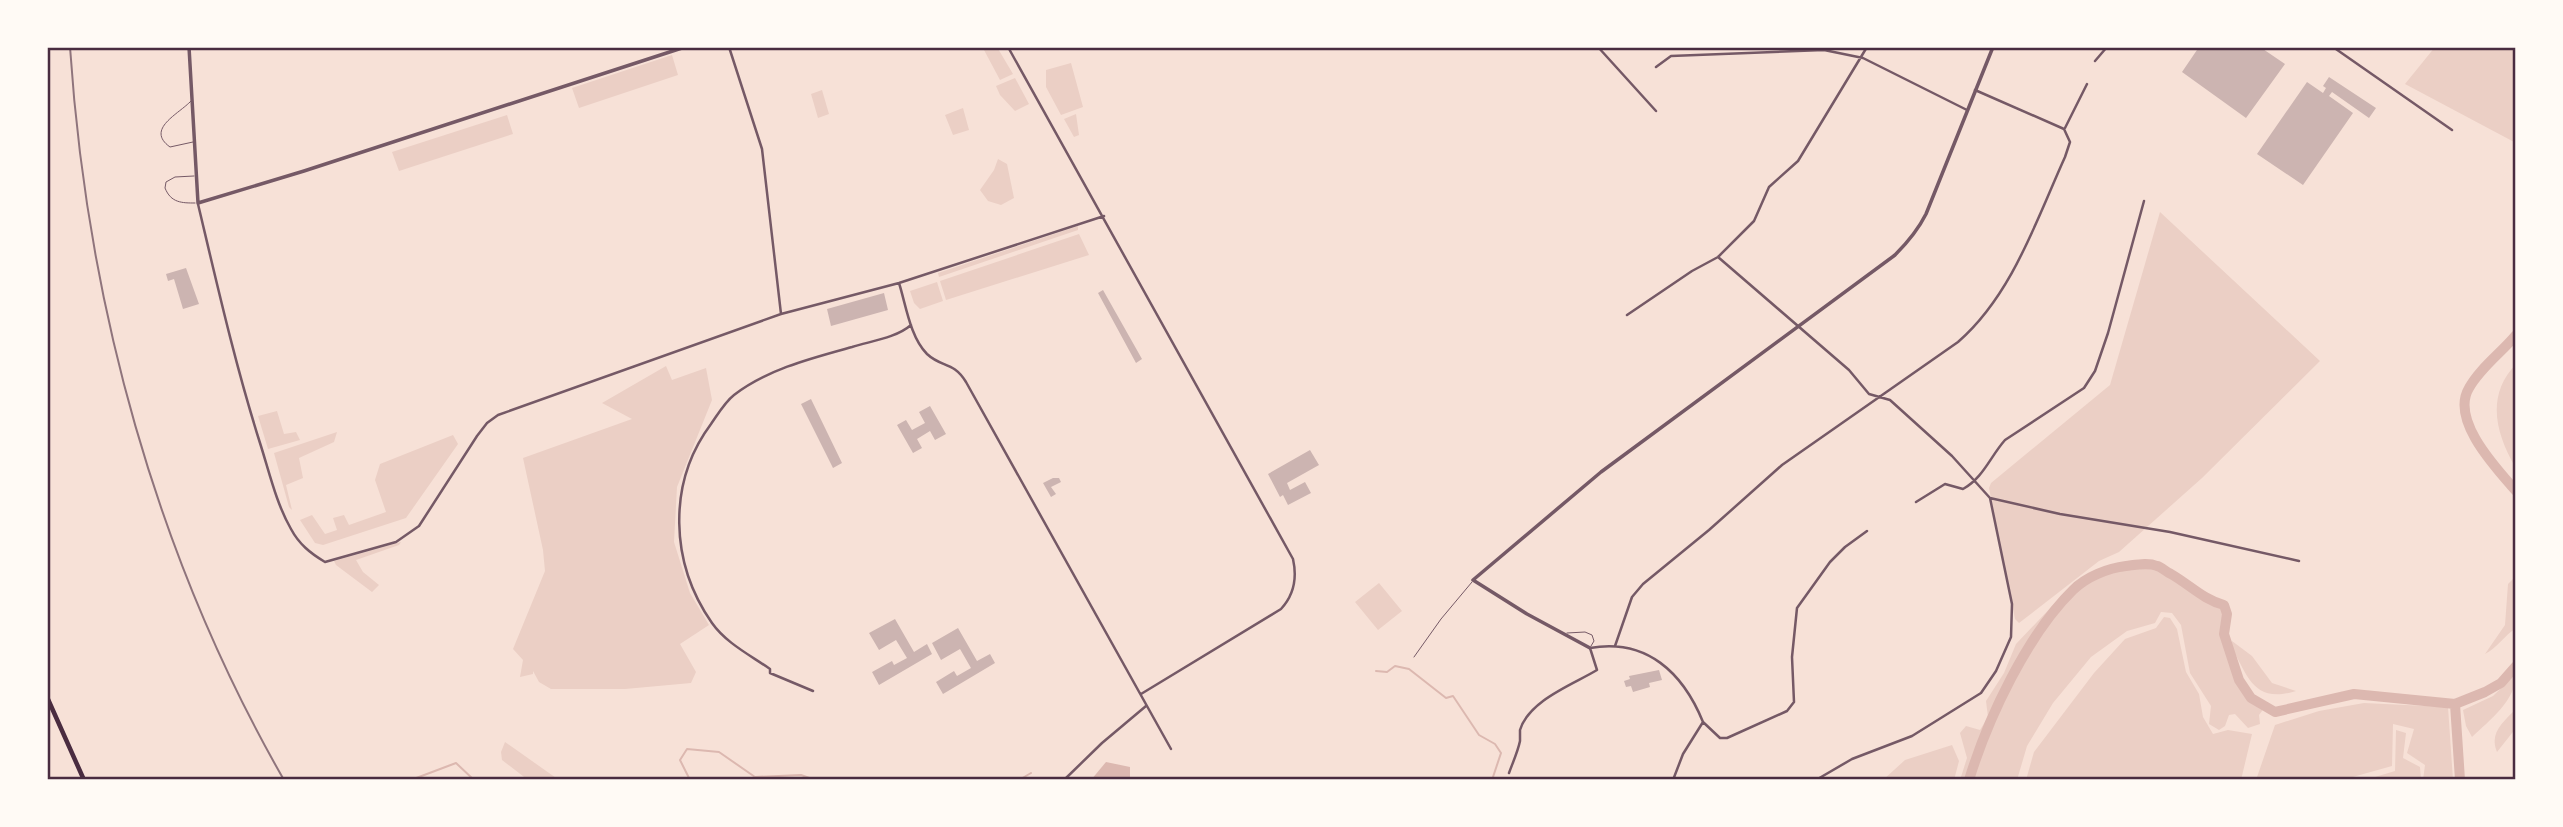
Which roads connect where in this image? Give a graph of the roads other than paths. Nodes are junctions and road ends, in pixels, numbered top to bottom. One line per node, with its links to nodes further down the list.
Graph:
1 (189, 47): 15 (street)
2 (685, 47): 23 (street)
3 (729, 47): 27 (street)
4 (1008, 47): 24 (street)
5 (1598, 47): 17 (street)
6 (1867, 47): 10 (street)
7 (1993, 47): 14 (street)
8 (2107, 47): 11 (street)
9 (2333, 47): 19 (street)
10 (1863, 58): 12 (street); 16 (street); 25 (street)
11 (2095, 61)
12 (1656, 67)
13 (2087, 84): 18 (street)
14 (1975, 90): 16 (street); 18 (street)
15 (192, 99): 20 (street); 20 (lane)
16 (1967, 110): 30 (street)
17 (1656, 111)
18 (2064, 129): 31 (street)
19 (2452, 130)
20 (194, 141): 21 (street)
21 (195, 176): 23 (street); 23 (lane)
22 (2144, 201): 32 (street)
23 (198, 203): 27 (street)
24 (1104, 216): 26 (street); 43 (street)
25 (1718, 257): 28 (street); 30 (street)
26 (899, 283): 27 (street); 29 (street)
27 (781, 314)
28 (1627, 315)
29 (911, 325): 42 (street); 43 (street)
30 (1798, 328): 31 (street); 37 (street)
31 (1879, 398): 32 (street); 39 (street)
32 (1974, 481): 33 (street); 34 (street)
33 (1990, 498): 36 (street); 53 (street)
34 (1916, 502)
35 (1867, 531): 47 (street)
36 (2299, 561)
37 (1474, 580): 38 (street); 41 (lane)
38 (1564, 634): 40 (street); 40 (lane)
39 (1615, 646): 40 (street); 47 (street)
40 (1590, 648): 49 (street)
41 (1414, 657)
42 (813, 691)
43 (1141, 694): 45 (street)
44 (47, 697): 46 (highway)
45 (1146, 706): 48 (street); 51 (street)
46 (49, 708): 50 (highway)
47 (1703, 722): 52 (street)
48 (1171, 749)
49 (1509, 772)
50 (84, 780)
51 (1064, 780)
52 (1673, 780)
53 (1816, 780)

